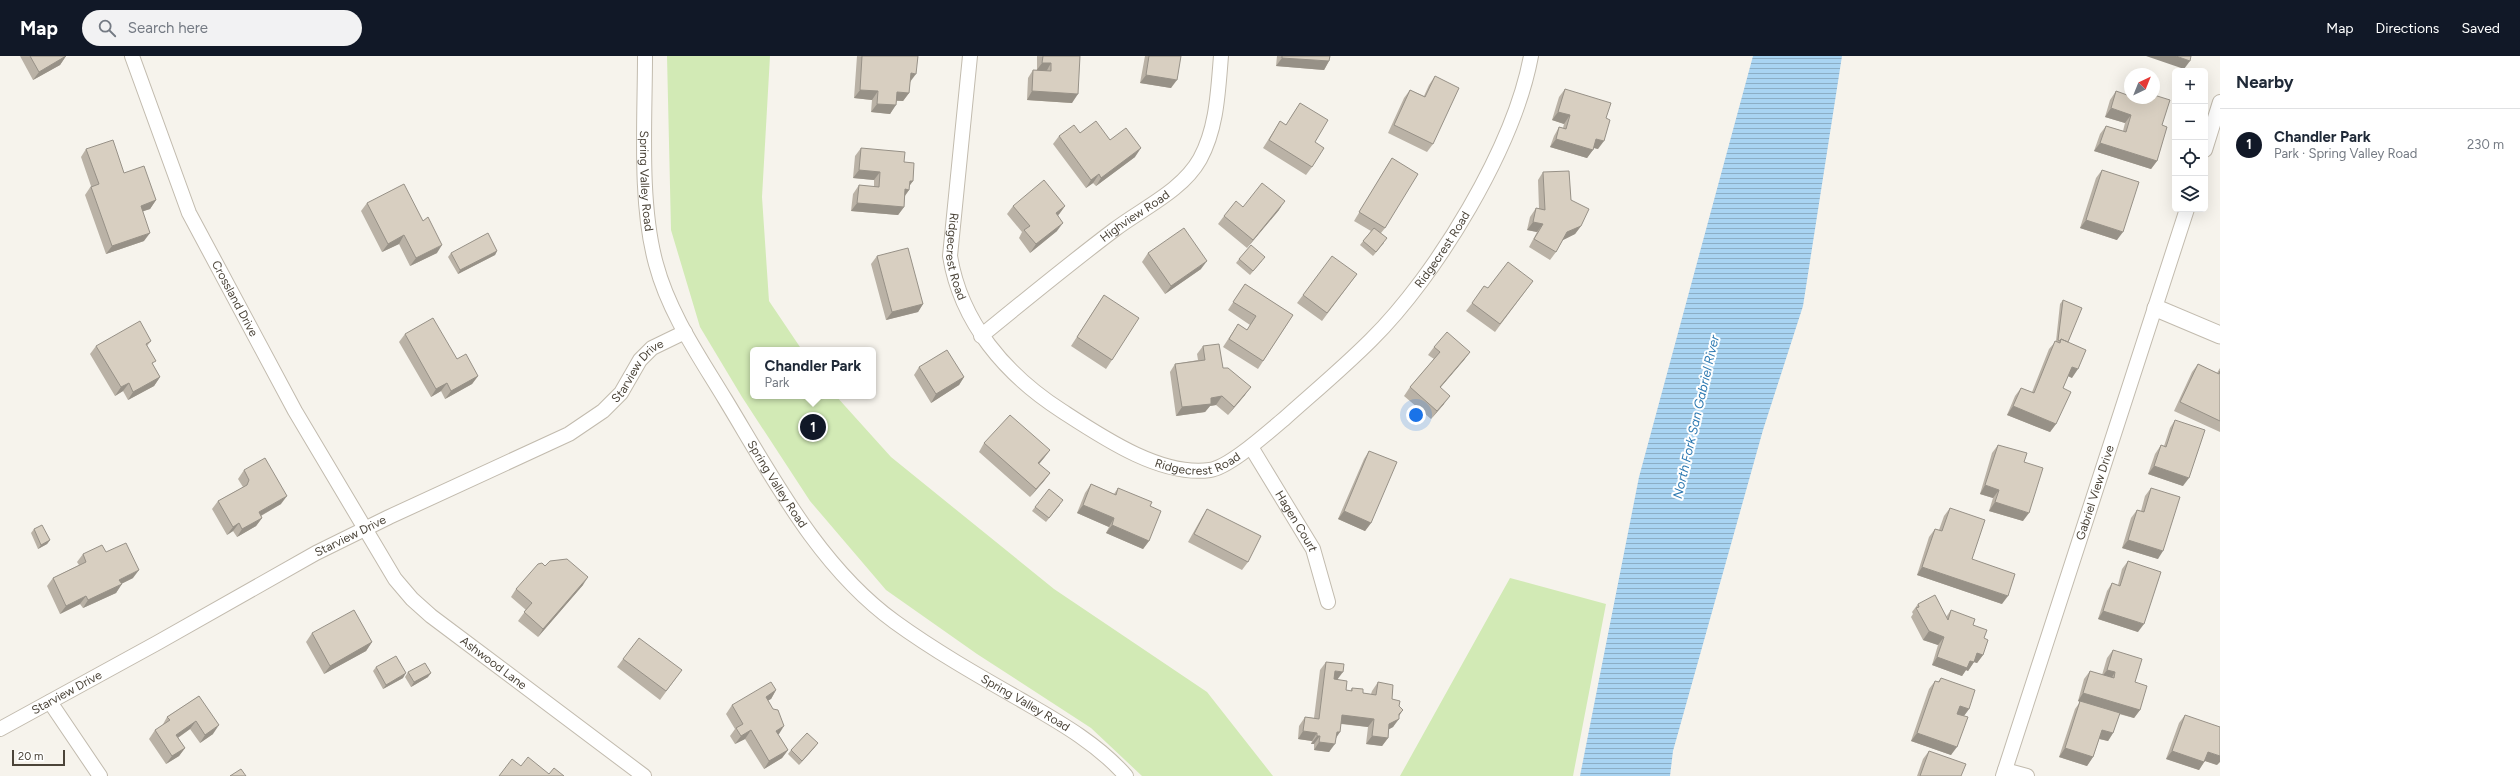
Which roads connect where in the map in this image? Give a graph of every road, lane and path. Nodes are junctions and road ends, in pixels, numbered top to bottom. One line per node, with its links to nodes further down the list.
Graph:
1 (132, 56): 14 (street, Crossland Drive)
2 (644, 56): 10 (street, Spring Valley Road)
3 (970, 56): 12 (street, Ridgecrest Road)
4 (1222, 56): 12 (street, Highview Road)
5 (1531, 56): 13 (street, Ridgecrest Road)
6 (2220, 102): 7 (street)
7 (2208, 140)
8 (2186, 212): 9 (street, Gabriel View Drive)
9 (2156, 308): 11 (street); 18 (street, Gabriel View Drive)
10 (685, 332): 14 (street, Starview Drive); 21 (street, Spring Valley Road)
11 (2220, 335)
12 (981, 336): 13 (street, Ridgecrest Road)
13 (1251, 446): 15 (street, Hagen Court)
14 (366, 528): 16 (street, Starview Drive); 20 (street, Ashwood Lane)
15 (1328, 602)
16 (50, 702): 17 (street, Starview Drive); 19 (street)
17 (0, 729)
18 (2004, 773): 22 (street)
19 (100, 776)
20 (644, 776)
21 (1126, 776)
22 (2027, 776)

